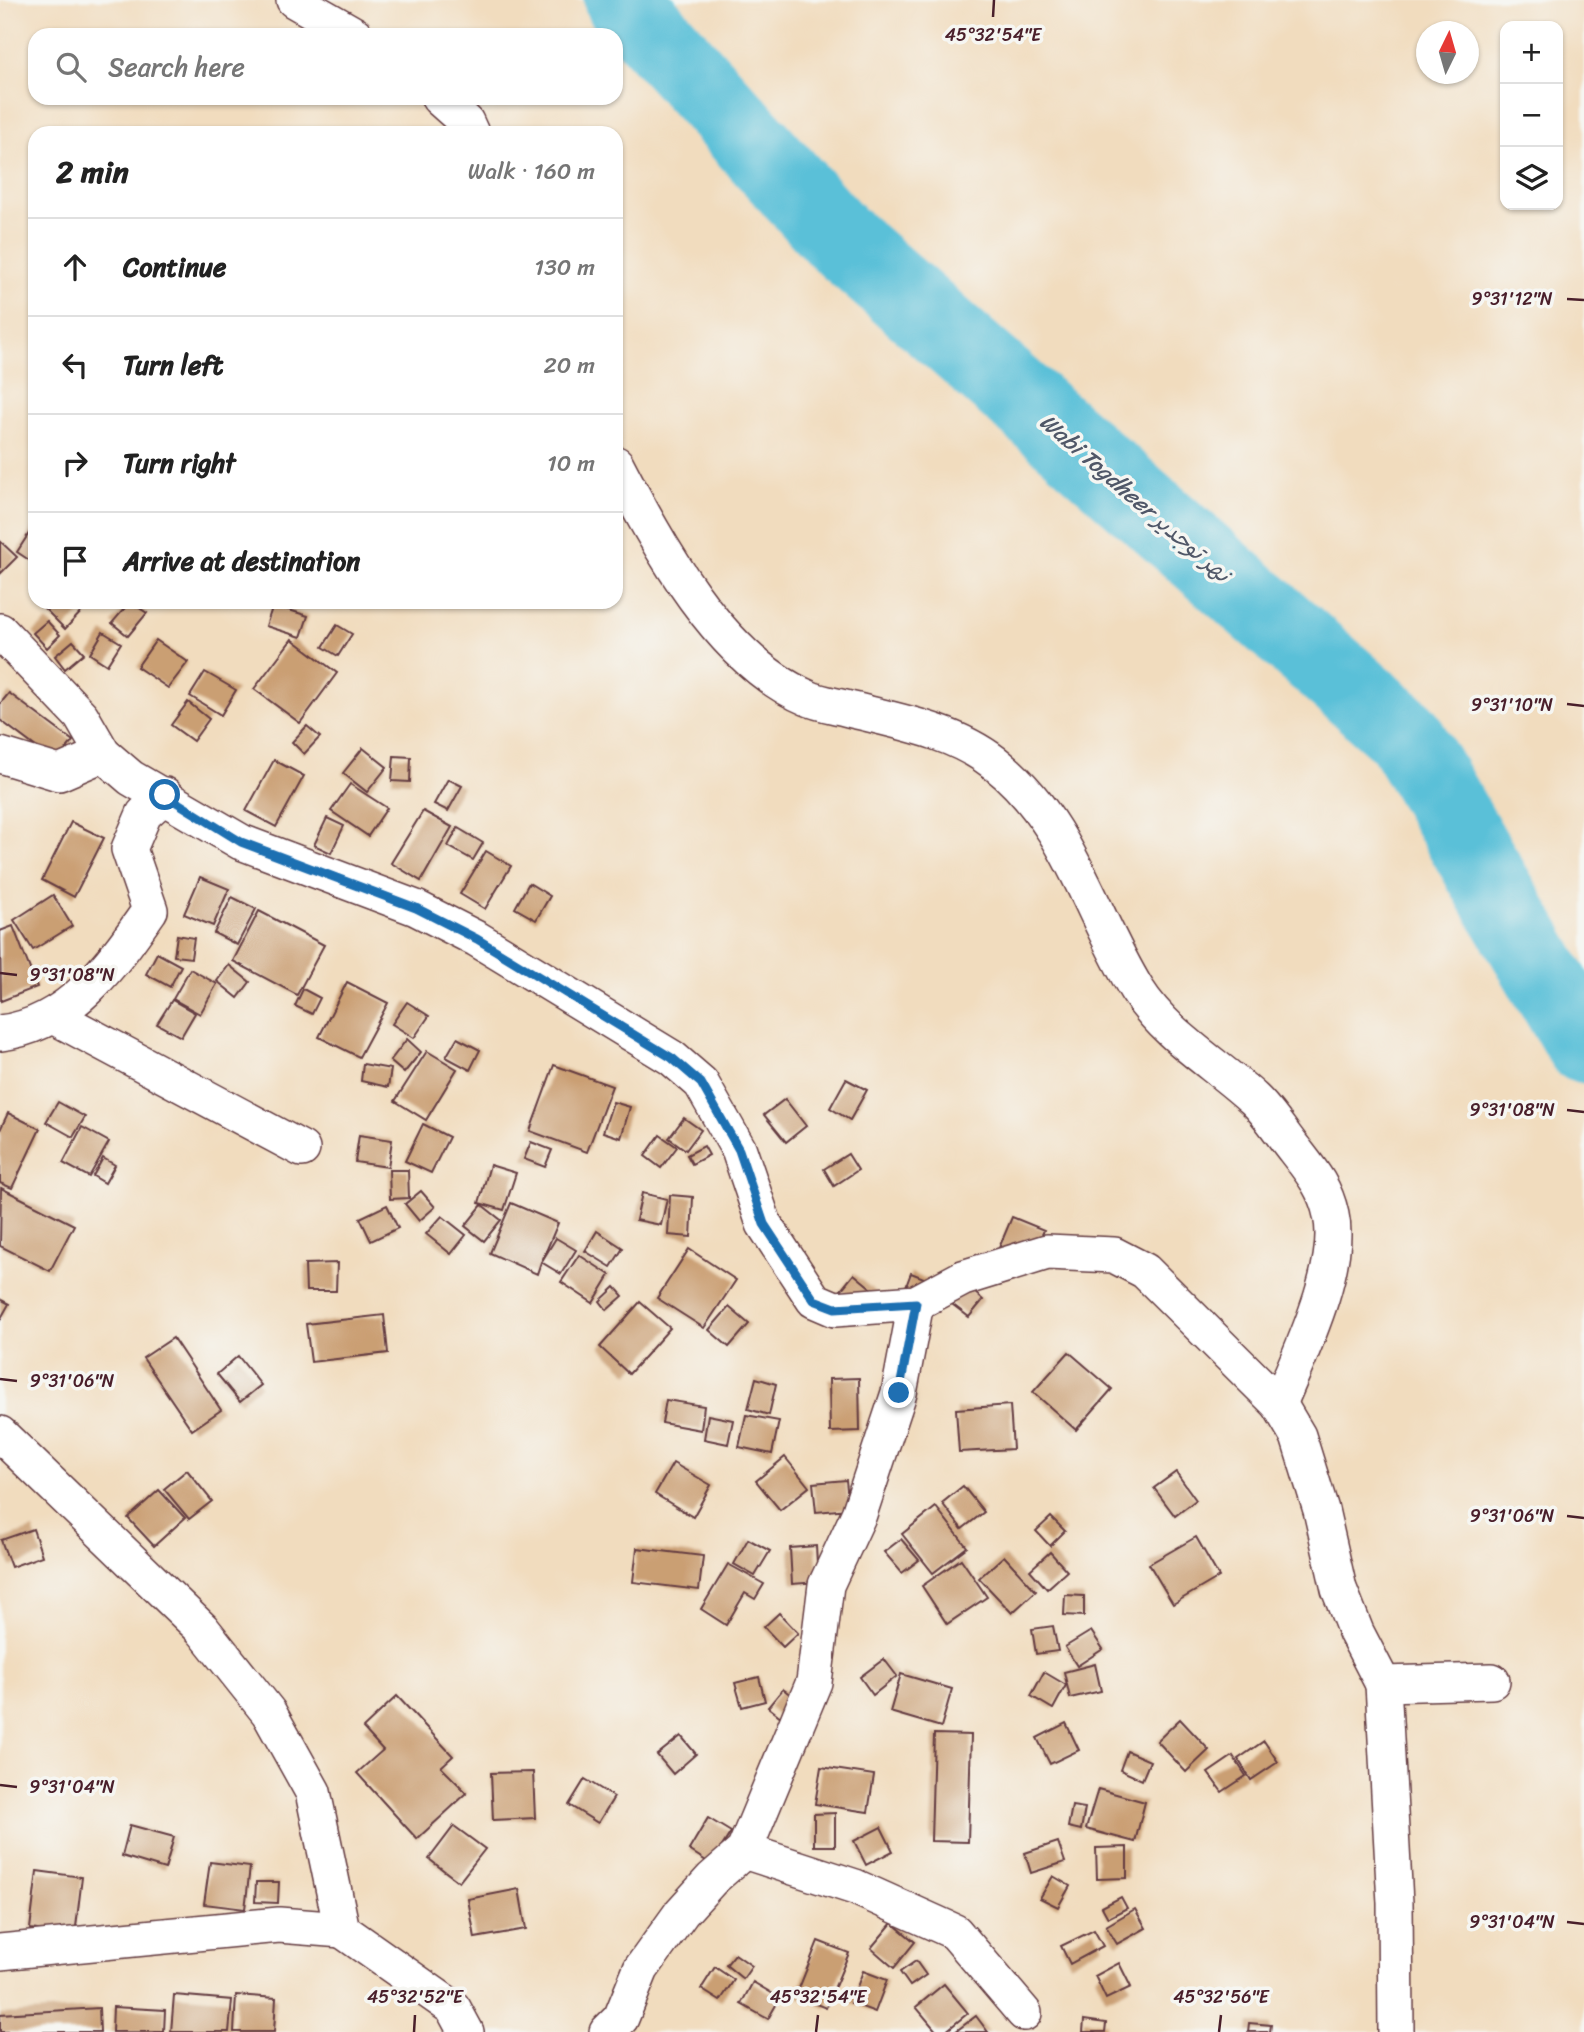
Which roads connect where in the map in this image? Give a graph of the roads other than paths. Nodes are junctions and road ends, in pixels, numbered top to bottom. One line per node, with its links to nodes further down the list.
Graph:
1 (294, 0): 2 (street)
2 (343, 28)
3 (447, 105): 4 (street)
4 (468, 126)
5 (623, 478): 14 (street)
6 (0, 631): 7 (street)
7 (103, 754): 8 (street); 9 (street)
8 (0, 755)
9 (165, 795): 10 (street); 13 (street)
10 (53, 1016): 11 (street); 12 (street)
11 (0, 1033)
12 (302, 1149)
13 (916, 1303): 14 (street); 18 (street)
14 (1279, 1404): 17 (street)
15 (0, 1434): 19 (street)
16 (1492, 1681): 17 (street)
17 (1383, 1684): 24 (street)
18 (744, 1851): 21 (street); 23 (street)
19 (342, 1930): 20 (street); 22 (street)
20 (0, 1952)
21 (1024, 2013)
22 (466, 2032)
23 (607, 2032)
24 (1396, 2032)

